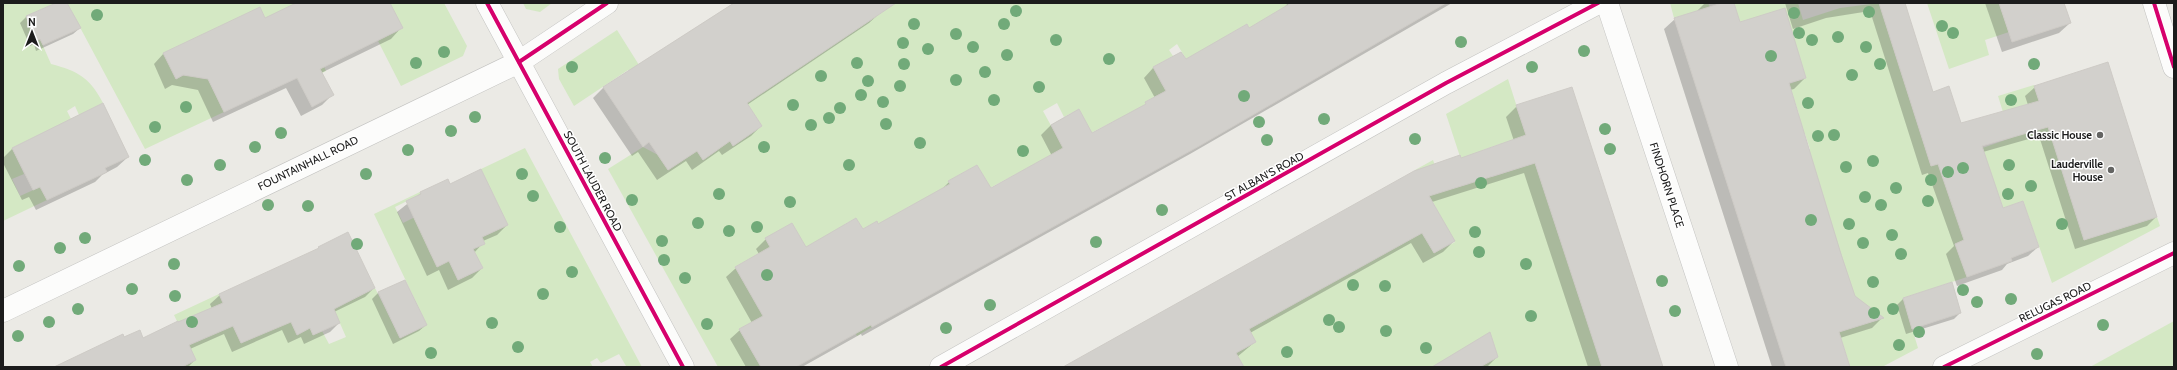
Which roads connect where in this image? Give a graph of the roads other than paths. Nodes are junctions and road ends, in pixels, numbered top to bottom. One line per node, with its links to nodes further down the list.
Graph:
1 (487, 3): 6 (street, SOUTH LAUDER ROAD)
2 (607, 3): 6 (street, FOUNTAINHALL ROAD)
3 (1598, 3): 11 (street, ST ALBAN'S ROAD)
4 (1607, 3): 12 (street, FINDHORN PLACE)
5 (2154, 3): 7 (street)
6 (520, 62): 9 (street, FOUNTAINHALL ROAD); 10 (street, SOUTH LAUDER ROAD)
7 (2174, 67)
8 (2174, 253): 13 (street, RELUGAS ROAD)
9 (3, 311)
10 (683, 367)
11 (941, 367)
12 (1727, 367)
13 (1944, 367)

